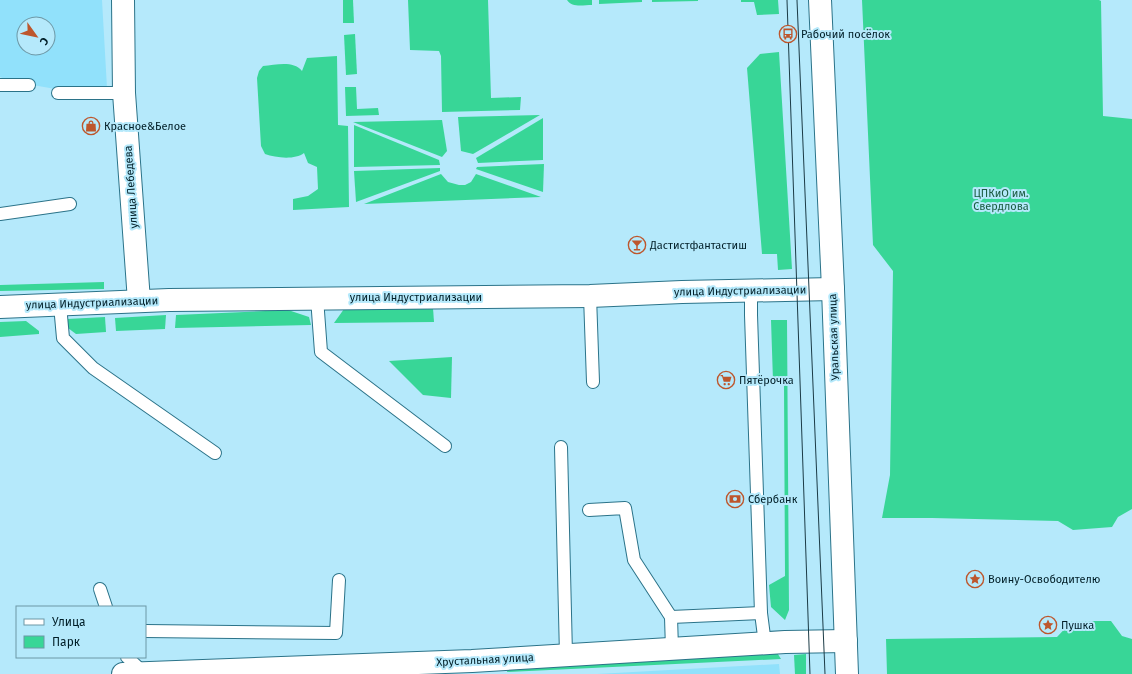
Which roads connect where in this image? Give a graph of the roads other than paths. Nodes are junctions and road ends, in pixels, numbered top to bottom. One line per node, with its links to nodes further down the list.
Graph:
1 (123, 0): 6 (street, улица Лебедева)
2 (820, 0): 9 (street, Уральская улица)
3 (0, 85): 4 (lane)
4 (29, 85)
5 (58, 93): 6 (lane)
6 (124, 93): 13 (street, улица Лебедева)
7 (70, 204): 8 (lane)
8 (0, 214)
9 (833, 289): 10 (street, улица Индустриализации); 27 (street, Уральская улица)
10 (751, 291): 11 (street, улица Индустриализации); 24 (lane)
11 (590, 296): 12 (street, улица Индустриализации); 16 (lane)
12 (317, 298): 13 (street, улица Индустриализации); 17 (lane)
13 (139, 301): 14 (street, улица Индустриализации)
14 (60, 305): 15 (street, улица Индустриализации); 19 (lane)
15 (0, 307)
16 (593, 382)
17 (445, 446)
18 (561, 447): 30 (lane)
19 (215, 453)
20 (589, 510): 25 (lane)
21 (339, 580): 26 (lane)
22 (100, 589): 23 (lane)
23 (106, 606)
24 (761, 613): 25 (lane); 28 (lane)
25 (671, 617): 29 (lane)
26 (146, 631)
27 (846, 641): 28 (street, Хрустальная улица); 34 (street, Уральская улица)
28 (765, 644): 29 (street, Хрустальная улица)
29 (672, 649): 30 (street, Хрустальная улица)
30 (566, 655): 33 (street, Хрустальная улица)
31 (128, 658): 32 (lane)
32 (136, 668): 33 (street, Хрустальная улица)
33 (289, 671)
34 (847, 674)

